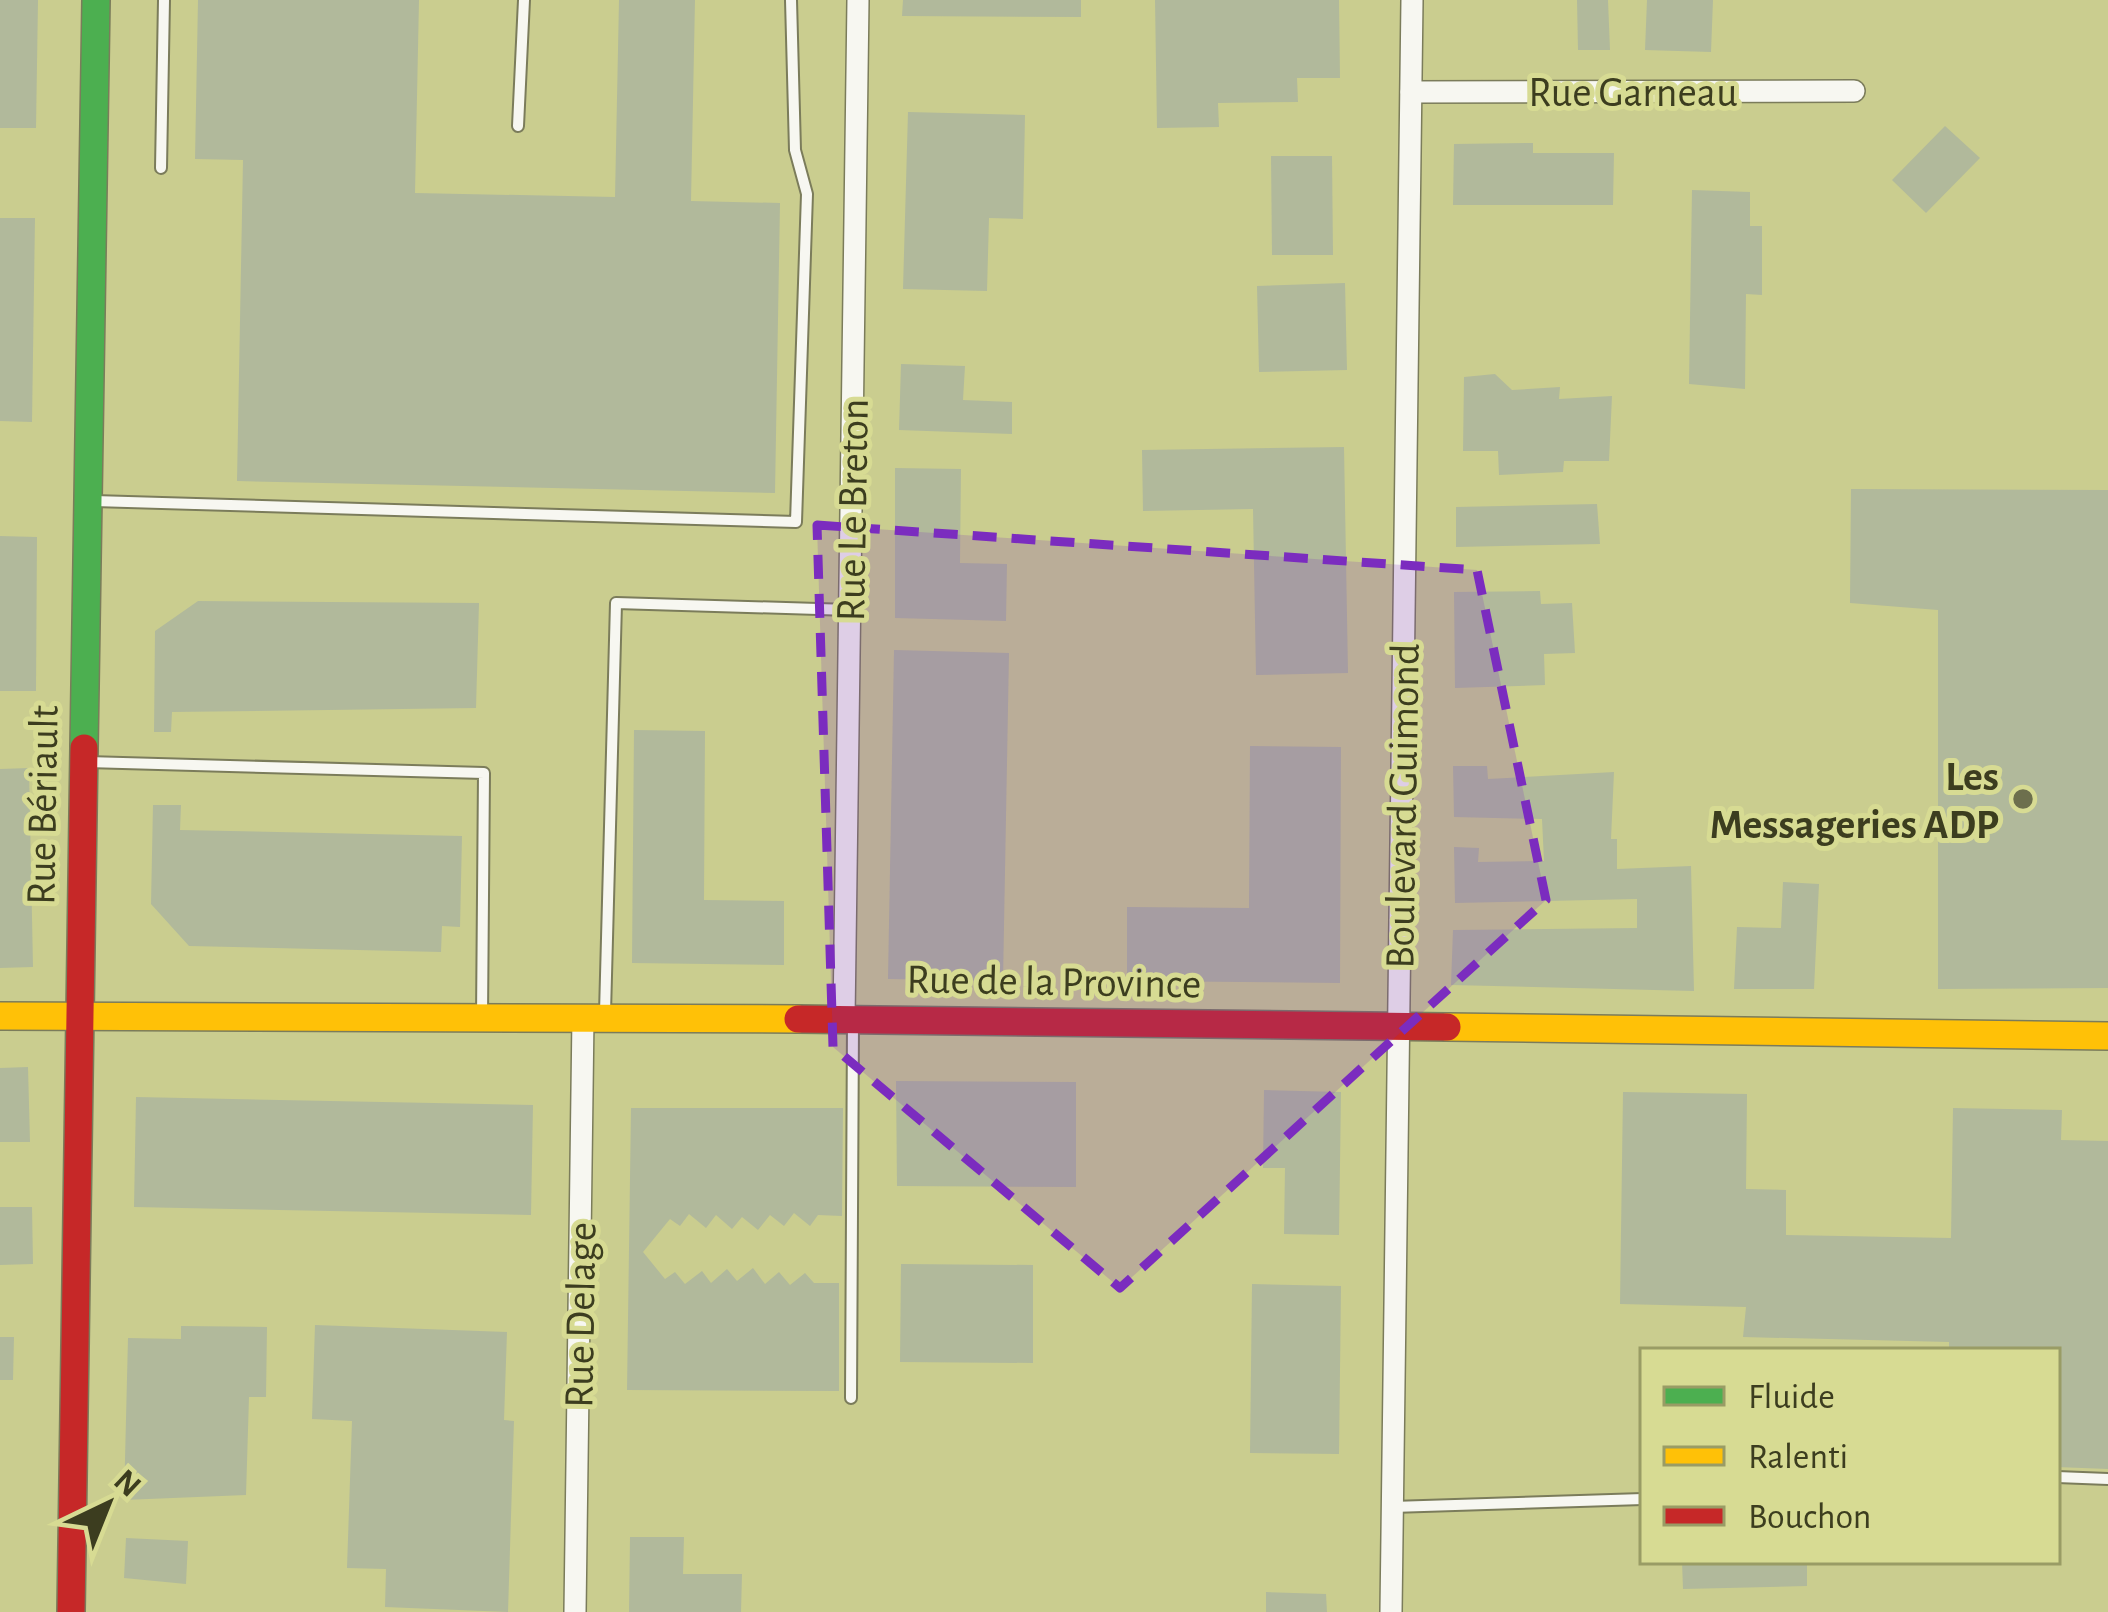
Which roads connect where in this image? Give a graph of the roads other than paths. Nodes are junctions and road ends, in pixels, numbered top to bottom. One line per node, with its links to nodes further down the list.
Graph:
1 (96, 0): 11 (street, Rue Bériault)
2 (164, 0): 10 (lane)
3 (524, 0): 9 (lane)
4 (791, 0): 11 (lane)
5 (858, 0): 12 (street, Rue Le Breton)
6 (1412, 0): 8 (street, Boulevard Guimond)
7 (1854, 91): 8 (street, Rue Garneau)
8 (1412, 92): 19 (street, Boulevard Guimond)
9 (518, 126)
10 (161, 168)
11 (88, 500): 13 (street, Rue Bériault)
12 (850, 610): 17 (lane); 18 (street, Rue Le Breton)
13 (83, 762): 15 (street, Rue Bériault); 16 (lane)
14 (0, 1016): 15 (street, Rue de la Province)
15 (79, 1018): 16 (street, Rue de la Province); 26 (street, Rue Bériault)
16 (482, 1018): 17 (street, Rue de la Province)
17 (594, 1018): 18 (street, Rue de la Province); 27 (street, Rue Delage)
18 (849, 1020): 19 (street, Rue de la Province); 21 (lane)
19 (1398, 1025): 20 (street, Rue de la Province); 25 (street, Boulevard Guimond)
20 (2108, 1036)
21 (851, 1398)
22 (2060, 1477): 23 (lane)
23 (2108, 1478)
24 (1640, 1499): 25 (lane)
25 (1392, 1507): 28 (street, Boulevard Guimond)
26 (71, 1612)
27 (575, 1612)
28 (1391, 1612)

